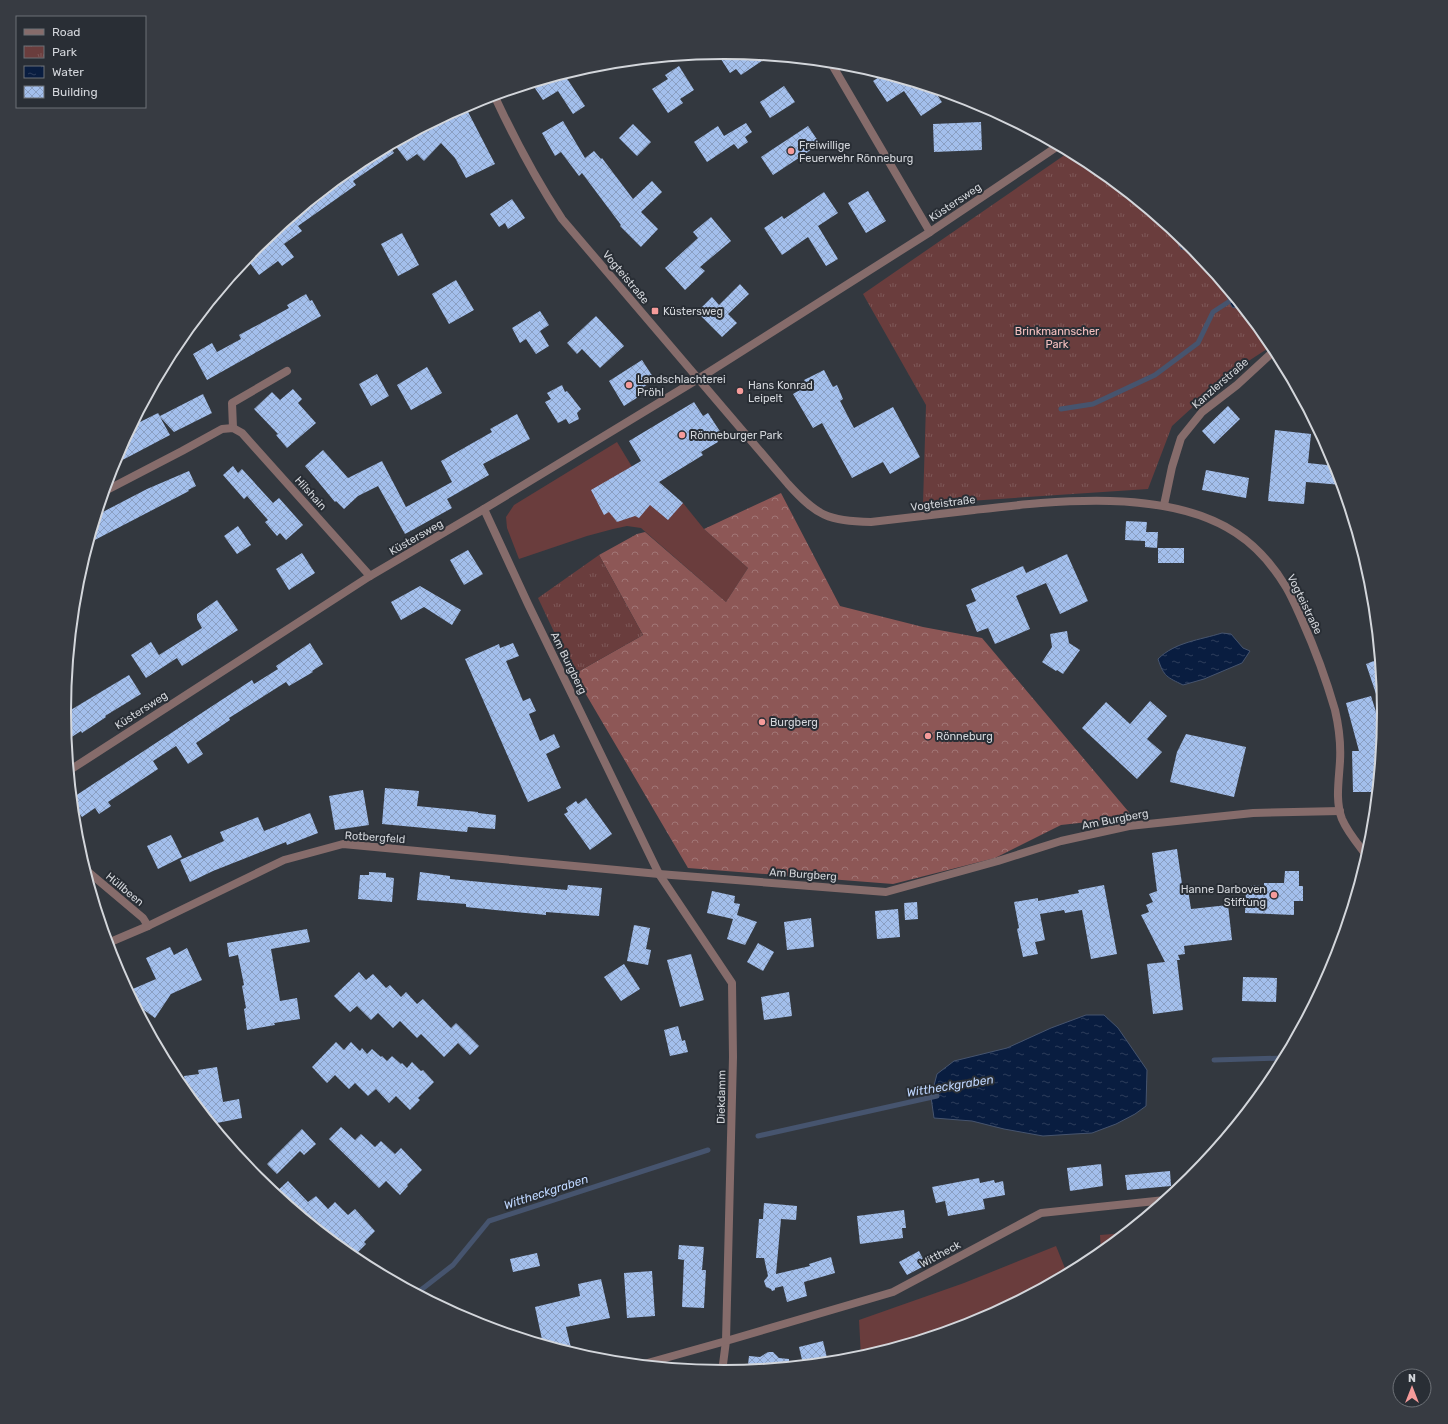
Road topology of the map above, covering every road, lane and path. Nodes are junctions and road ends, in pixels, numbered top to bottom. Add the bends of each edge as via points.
1 (835, 69) edge
2 (497, 101) edge
3 (1054, 149) edge
4 (930, 232) junction
5 (1270, 354) edge
6 (287, 371) dead end
7 (698, 379) junction
8 (233, 428) junction
9 (111, 488) edge
10 (1164, 505) junction
11 (484, 509) junction
12 (370, 576) junction
13 (74, 768) edge
14 (1340, 811) junction
15 (1362, 849) edge
16 (659, 874) junction
17 (92, 875) edge
18 (148, 926) junction
19 (113, 941) edge
20 (1157, 1201) edge
21 (726, 1341) junction
22 (655, 1361) edge
23 (723, 1365) edge

1 - 4 street
2 - 7 street, Vogteistraße via 511,132 562,219
3 - 4 street, Küstersweg
4 - 7 street, Küstersweg
5 - 10 street, Kanzlerstraße via 1202,412 1181,438
6 - 8 street via 232,404
7 - 10 street, Vogteistraße via 803,500 814,510 837,519 872,522 1077,501
7 - 11 street, Küstersweg
8 - 9 street via 222,429
8 - 12 street, Hilshain via 242,433
10 - 14 street, Vogteistraße via 1210,519 1238,534 1263,556 1286,587 1309,637 1335,711 1340,744
11 - 12 street, Küstersweg
11 - 16 street, Am Burgberg
12 - 13 street, Küstersweg
14 - 15 street, Vogteistraße via 1347,829
14 - 16 street, Am Burgberg via 1254,813 1128,826 1061,841 886,892
16 - 18 street, Rotbergfeld via 343,844 284,860
16 - 21 street, Diekdamm via 732,983 733,1057
17 - 18 street, Hüllbeen via 143,918
18 - 19 street, Rotbergfeld
20 - 21 street, Wittheck via 1041,1213 893,1292
21 - 22 street, Wittheck
21 - 23 street, Diekdamm

